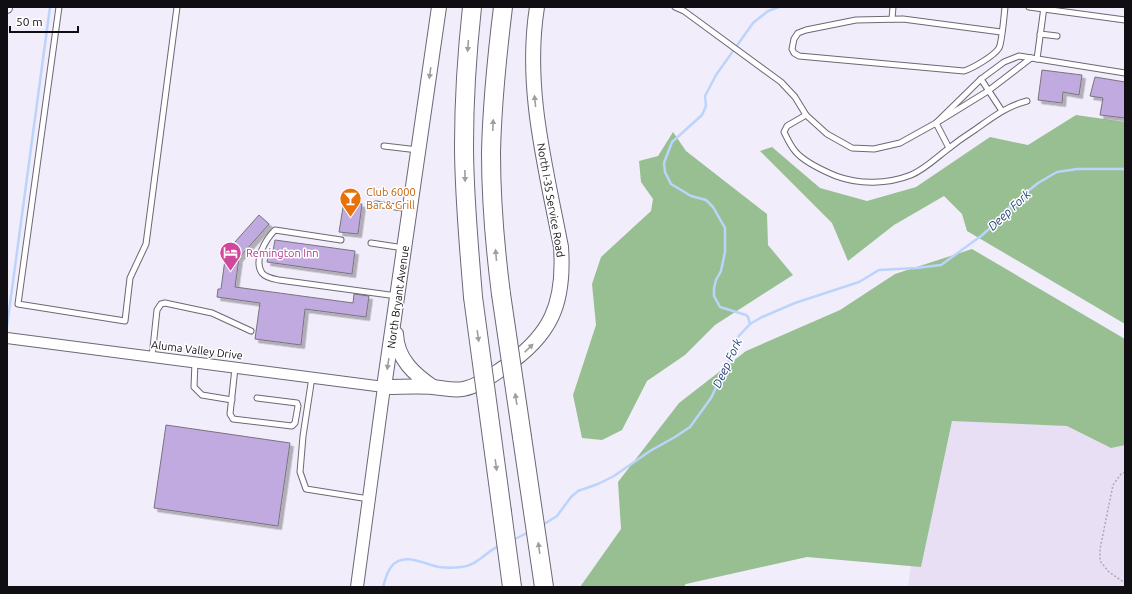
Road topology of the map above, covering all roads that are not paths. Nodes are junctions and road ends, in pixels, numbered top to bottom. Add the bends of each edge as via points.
1 (59, 7) edge
2 (177, 7) edge
3 (439, 7) edge
4 (472, 7) edge
5 (503, 7) edge
6 (537, 7) edge
7 (676, 7) edge
8 (893, 7) edge
9 (1006, 7) edge
10 (1029, 7) edge
11 (1044, 8) edge
12 (892, 19) junction
13 (1125, 20) edge
14 (1001, 32) junction
15 (1040, 34) junction
16 (1057, 36) dead end
17 (1034, 58) junction
18 (1125, 72) edge
19 (981, 79) junction
20 (988, 91) junction
21 (1027, 101) dead end
22 (1002, 111) junction
23 (806, 115) junction
24 (936, 123) junction
25 (384, 146) dead end
26 (949, 148) junction
27 (419, 150) junction
28 (376, 204) dead end
29 (410, 209) junction
30 (341, 240) dead end
31 (371, 243) dead end
32 (405, 248) junction
33 (398, 296) junction
34 (396, 313) junction
35 (251, 331) dead end
36 (7, 338) edge
37 (152, 357) junction
38 (195, 362) junction
39 (235, 368) junction
40 (312, 378) junction
41 (384, 387) junction
42 (433, 387) junction
43 (257, 398) dead end
44 (232, 400) junction
45 (370, 499) junction
46 (502, 512) junction
47 (357, 587) edge
48 (505, 587) edge
49 (512, 587) edge
50 (544, 587) edge

1 - 2 lane via 18,304 125,322 130,278 146,244
3 -> 27 main road, North Bryant Avenue
4 -> 46 highway, bridge via 465,92 466,198 473,297
50 -> 5 highway, bridge via 500,294 494,228 491,153 496,62
42 -> 6 main road, North I-35 Service Road via 452,390 476,385 520,357 544,331 558,301 562,268 561,247 536,118 533,84 532,50
7 - 23 lane via 781,82 795,97
8 - 12 lane
9 - 14 lane
10 - 11 lane
11 - 13 lane
11 - 15 lane
12 - 14 lane
12 - 14 lane via 856,20 806,30 798,33 792,49 799,56 964,71 994,54 999,48
15 - 16 lane
15 - 17 lane
17 - 18 lane
17 - 19 lane via 1019,56 1004,62
17 - 20 lane
19 - 20 lane
19 - 24 lane
20 - 22 lane
20 - 24 lane
21 - 22 lane via 1014,104
22 - 26 lane
23 - 24 lane via 827,134 852,148 874,149 900,143
23 - 26 lane via 787,126 784,132 795,152 815,166 844,179 876,182 900,178 920,170
24 - 26 lane
25 - 27 lane
27 - 29 main road, North Bryant Avenue
28 - 29 lane
29 - 32 main road, North Bryant Avenue
30 - 33 lane via 275,230 261,253 259,264 262,273 279,280
31 - 32 lane
32 - 33 main road, North Bryant Avenue
33 - 34 main road, North Bryant Avenue
34 -> 41 main road, North Bryant Avenue
34 - 42 main road via 396,339 401,355 412,371
35 - 37 lane via 212,313 161,304 157,310
36 - 37 street, Aluma Valley Drive
37 - 38 street, Aluma Valley Drive
38 - 39 street, Aluma Valley Drive
38 - 44 lane via 194,387 202,395
39 - 40 street, Aluma Valley Drive
39 - 44 lane
40 - 41 street, Aluma Valley Drive
40 - 45 lane via 300,472 306,489
41 - 42 main road, North I-35 Service Road
41 - 45 street, North Bryant Avenue
43 - 44 lane via 297,402 295,423 292,426 233,419 230,414
45 - 47 street, North Bryant Avenue
46 - 48 highway
46 - 49 highway

